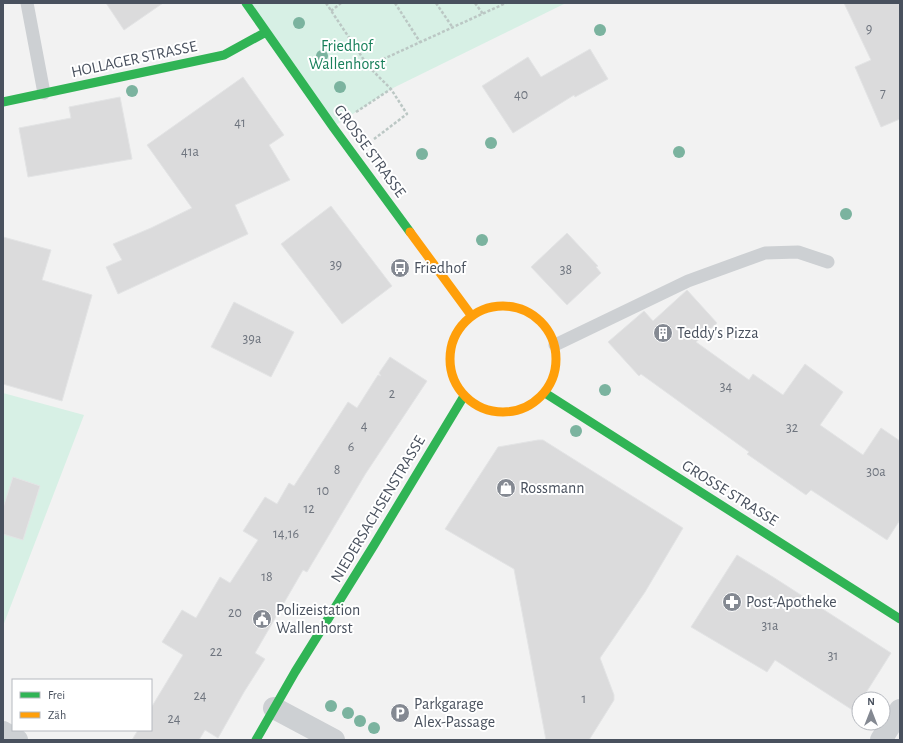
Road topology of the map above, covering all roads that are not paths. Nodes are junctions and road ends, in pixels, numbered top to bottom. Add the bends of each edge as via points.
1 (27, 3) edge
2 (246, 3) edge
3 (266, 32) junction
4 (44, 93) junction
5 (3, 102) edge
6 (828, 262) dead end
7 (472, 316) junction
8 (555, 345) junction
9 (545, 393) junction
10 (464, 396) junction
11 (900, 619) edge
12 (274, 708) junction
13 (900, 710) edge
14 (3, 732) edge
15 (17, 740) edge
16 (256, 740) edge
17 (334, 740) edge
18 (881, 740) edge

1 - 4 lane
2 - 3 street, GROSSE STRASSE
3 - 4 street, HOLLAGER STRASSE via 224,55
3 - 7 street, GROSSE STRASSE
4 - 5 street, HOLLAGER STRASSE
6 - 8 lane via 798,252 765,253 688,281
7 - 8 street via 487,308 504,305 521,308 536,316 548,329
7 - 10 street via 459,328 451,345 449,363 454,381
8 - 9 street via 557,362 554,378
9 - 10 street via 531,406 514,412 496,413 478,407
9 - 11 street, GROSSE STRASSE
10 - 12 street, NIEDERSACHSENSTRASSE
12 - 16 street, NIEDERSACHSENSTRASSE
12 - 17 street
13 - 18 street
14 - 15 street

